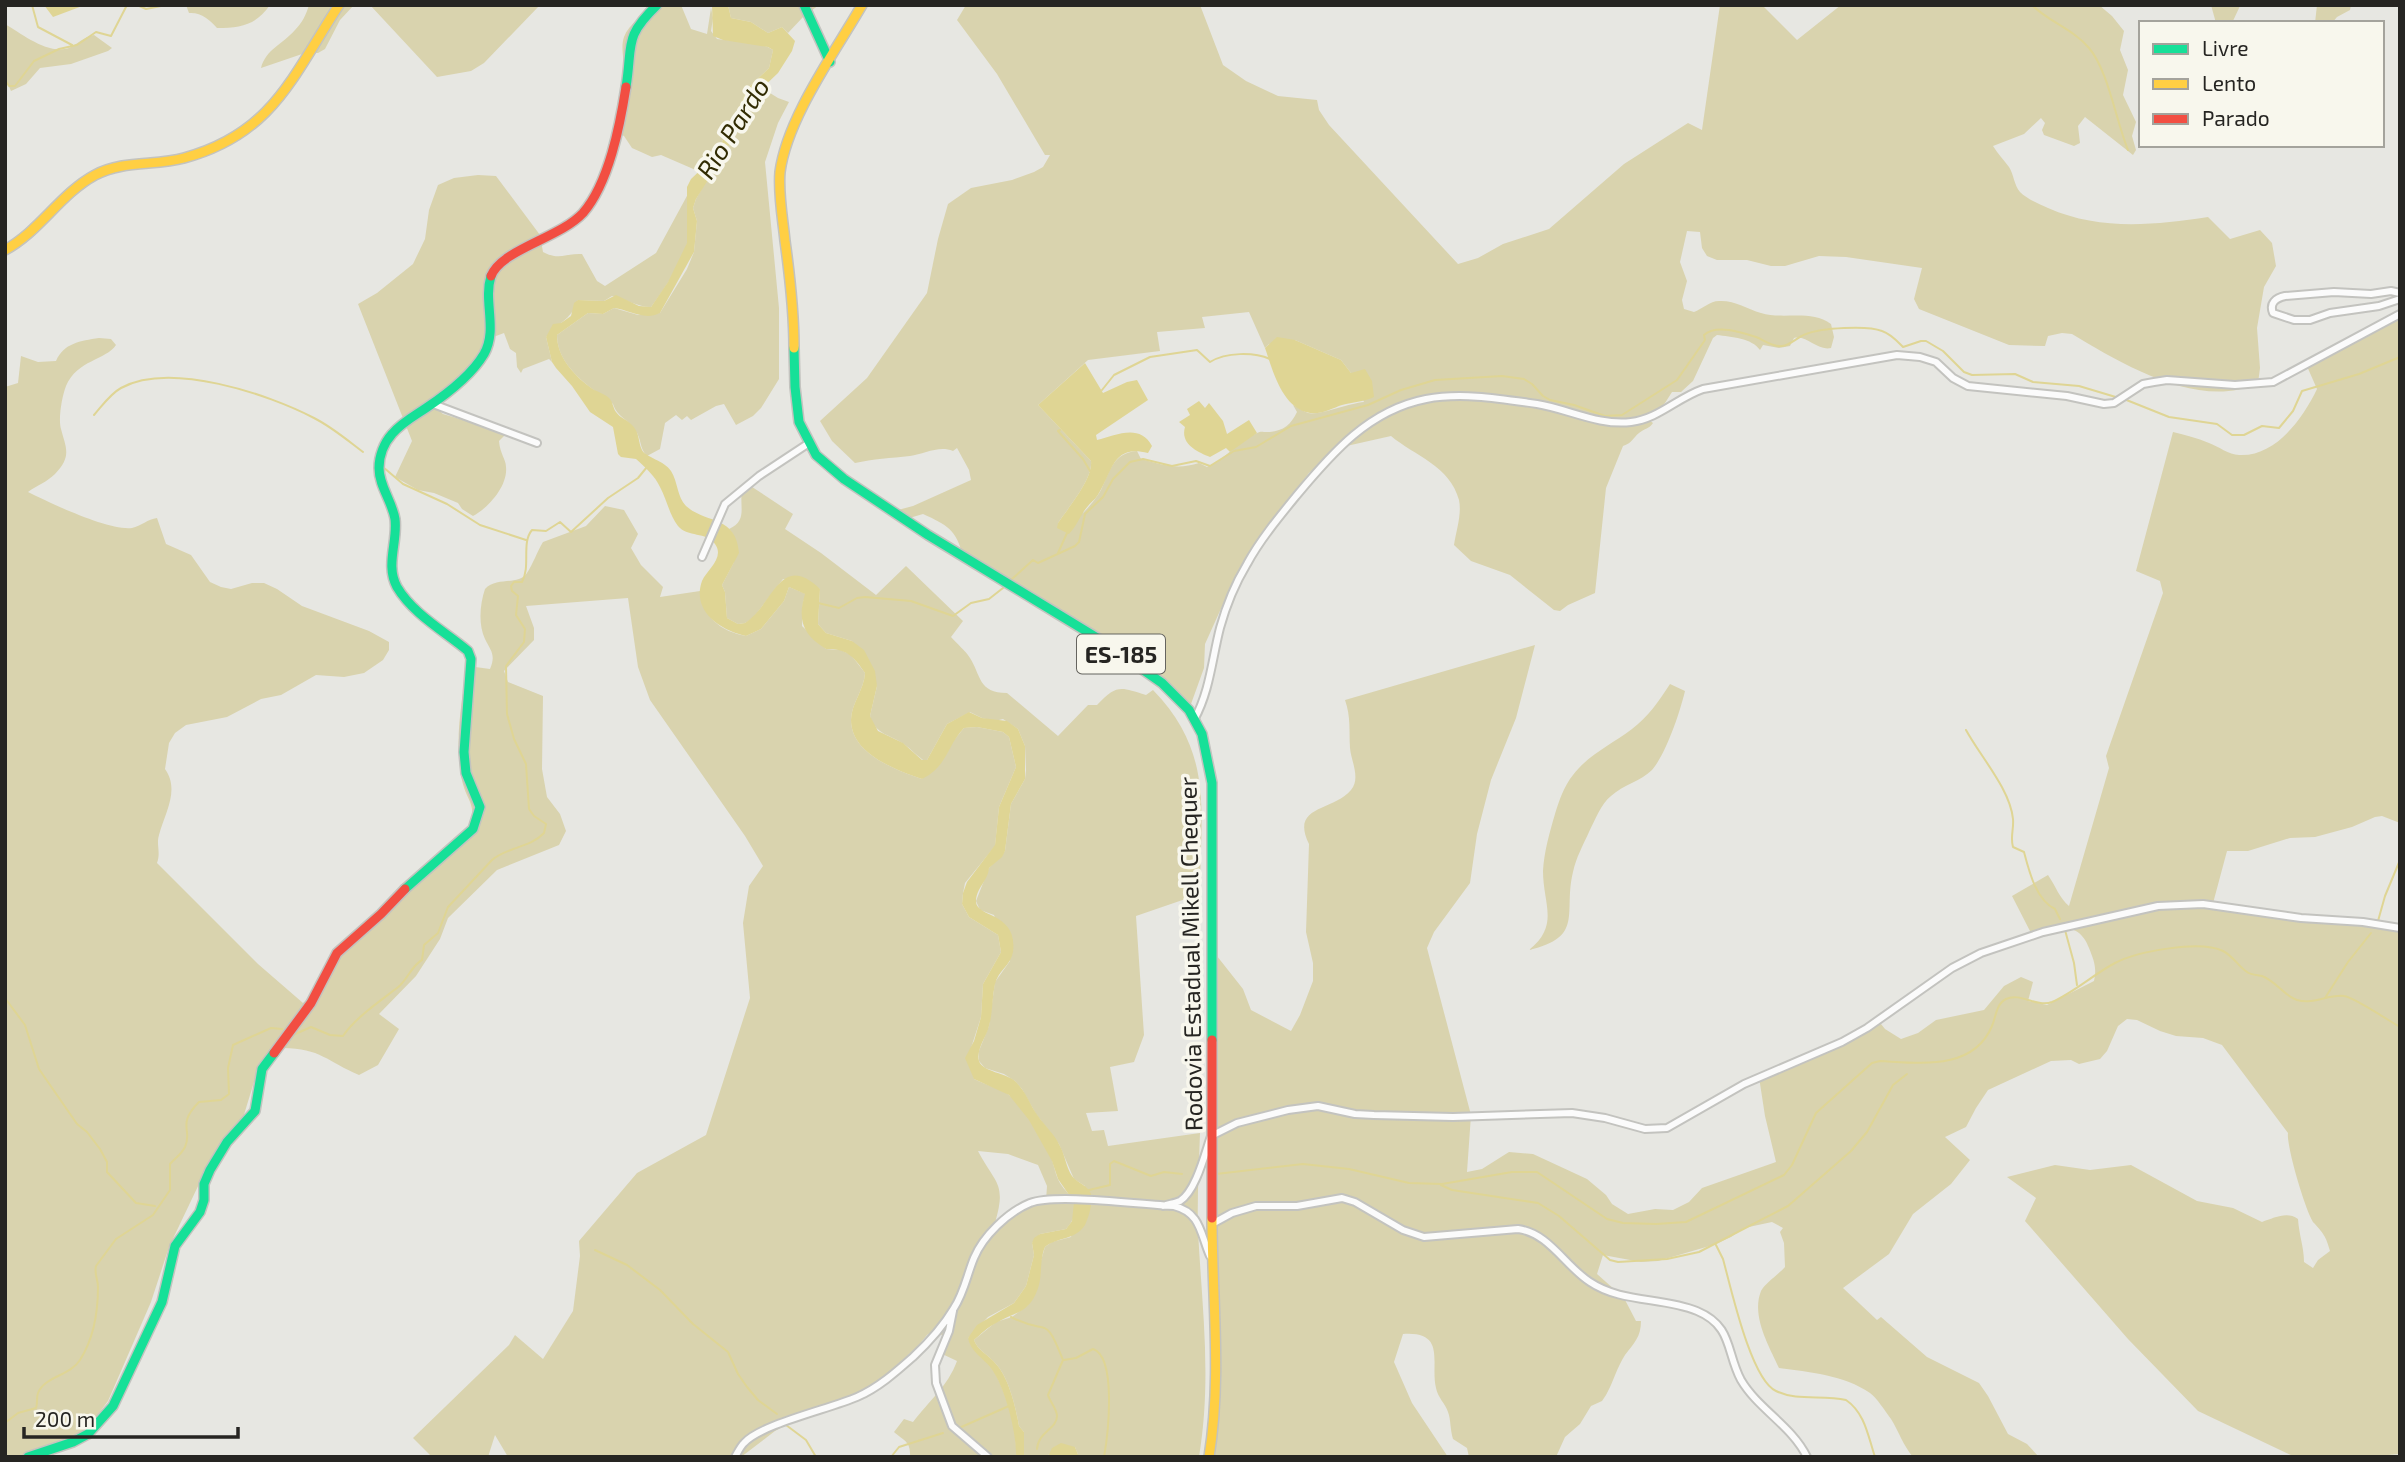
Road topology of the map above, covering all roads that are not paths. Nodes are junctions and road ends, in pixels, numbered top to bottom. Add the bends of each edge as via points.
1 (339, 5) edge
2 (657, 5) edge
3 (804, 5) edge
4 (862, 5) edge
5 (830, 62) junction
6 (5, 250) edge
7 (2400, 293) edge
8 (2400, 299) edge
9 (2400, 314) edge
10 (433, 404) junction
11 (537, 443) dead end
12 (809, 443) junction
13 (702, 557) dead end
14 (1194, 720) junction
15 (2400, 928) edge
16 (1211, 1136) junction
17 (1163, 1206) junction
18 (1212, 1224) junction
19 (1212, 1262) junction
20 (954, 1309) junction
21 (28, 1457) edge
22 (735, 1457) edge
23 (988, 1457) edge
24 (1209, 1457) edge
25 (1807, 1457) edge

1 - 6 street via 272,109 247,132 192,155 121,166 93,176 28,237
2 - 10 street via 631,37 617,138 588,207 564,227 501,261 493,271 488,283 491,340 477,363
3 - 5 street
4 - 5 street, Rodovia Estadual Mikell Chequer / ES-185
5 - 12 street, Rodovia Estadual Mikell Chequer / ES-185 via 799,115 780,174 794,312 795,387 799,422
7 - 8 street via 2285,296 2273,303 2272,310 2276,315 2303,320
9 - 14 street via 2273,382 2235,385 2167,380 2143,384 2105,404 1968,386 1936,362 1897,355 1703,389 1636,422 1593,419 1540,404 1473,397 1413,402 1388,411 1343,442 1247,562 1220,626 1205,699
10 - 11 street
10 - 21 street via 389,438 382,450 380,478 395,522 391,567 396,585 471,659 464,752 466,774 480,807 477,822 337,953 311,1003 262,1069 255,1111 210,1170 200,1213 175,1246 162,1302 113,1406 88,1434
12 - 13 street via 730,499
12 - 14 street, Rodovia Estadual Mikell Chequer / ES-185 via 844,479 1162,683
14 - 16 street, Rodovia Estadual Mikell Chequer / ES-185 via 1202,734 1212,783
15 - 16 street via 2203,904 2158,906 2043,932 1952,968 1867,1028 1744,1084 1668,1128 1645,1129 1572,1113 1374,1115 1318,1106 1237,1123
16 - 17 street via 1185,1196
16 - 18 street, Rodovia Estadual Mikell Chequer / ES-185
17 - 19 street via 1190,1212
17 - 20 street via 1054,1199 1018,1209 975,1255
18 - 19 street, Rodovia Estadual Mikell Chequer / ES-185
18 - 25 street via 1256,1206 1297,1206 1342,1198 1424,1237 1518,1229 1534,1232 1596,1286 1689,1308 1714,1320 1727,1337 1741,1379
19 - 24 street, Rodovia Estadual Mikell Chequer / ES-185 via 1218,1366
20 - 22 street via 916,1354 874,1388 763,1430 744,1443
20 - 23 street via 936,1365 936,1383 952,1426

